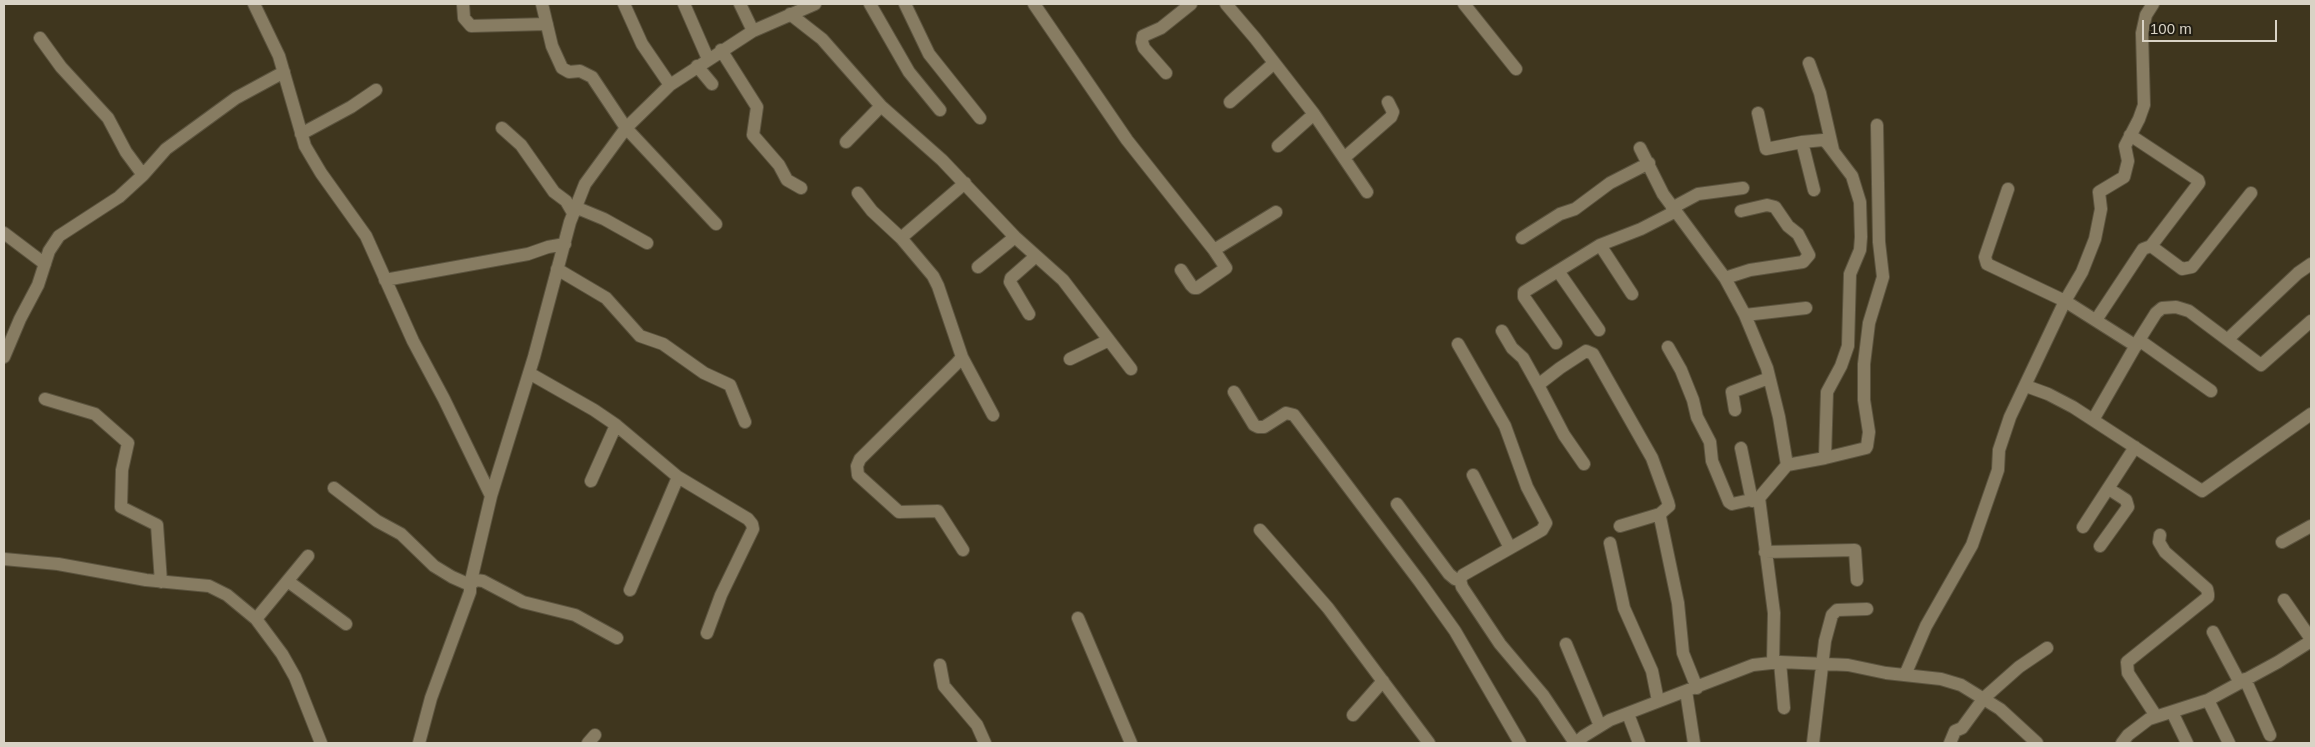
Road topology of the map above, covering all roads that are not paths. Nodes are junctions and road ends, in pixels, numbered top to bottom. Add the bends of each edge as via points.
1 (254, 4) edge
2 (463, 4) edge
3 (542, 4) edge
4 (624, 4) edge
5 (684, 4) edge
6 (740, 4) edge
7 (815, 4) edge
8 (870, 4) edge
9 (905, 4) edge
10 (1034, 4) edge
11 (1191, 4) edge
12 (1226, 4) edge
13 (1464, 4) edge
14 (2153, 4) edge
15 (790, 14) junction
16 (547, 24) junction
17 (753, 31) junction
18 (40, 38) dead end
19 (721, 50) junction
20 (702, 62) junction
21 (1809, 63) dead end
22 (1273, 64) junction
23 (1516, 69) dead end
24 (284, 72) junction
25 (1166, 73) dead end
26 (712, 84) dead end
27 (670, 85) junction
28 (376, 90) dead end
29 (1230, 102) dead end
30 (1388, 102) dead end
31 (881, 106) junction
32 (940, 110) dead end
33 (1758, 113) dead end
34 (1314, 114) junction
35 (980, 118) dead end
36 (1877, 124) dead end
37 (502, 128) dead end
38 (626, 128) junction
39 (301, 134) junction
40 (2130, 135) junction
41 (846, 142) dead end
42 (1802, 142) junction
43 (1278, 146) dead end
44 (1640, 148) dead end
45 (1834, 150) junction
46 (1344, 158) junction
47 (1649, 163) junction
48 (143, 175) junction
49 (965, 183) junction
50 (801, 188) dead end
51 (1743, 188) dead end
52 (2008, 189) dead end
53 (1814, 190) dead end
54 (1367, 192) dead end
55 (858, 193) dead end
56 (2251, 194) dead end
57 (1674, 209) junction
58 (574, 210) junction
59 (1741, 211) dead end
60 (1276, 212) dead end
61 (716, 224) dead end
62 (4, 233) edge
63 (1015, 237) junction
64 (901, 238) junction
65 (1522, 238) dead end
66 (647, 242) dead end
67 (565, 244) junction
68 (1600, 245) junction
69 (2151, 246) junction
70 (1214, 250) junction
71 (1036, 256) junction
72 (45, 264) junction
73 (2311, 264) edge
74 (978, 266) dead end
75 (557, 269) junction
76 (1181, 270) dead end
77 (1558, 271) junction
78 (1726, 278) junction
79 (385, 280) junction
80 (1632, 294) dead end
81 (2065, 301) junction
82 (1806, 308) dead end
83 (1029, 314) dead end
84 (1745, 315) junction
85 (2096, 320) junction
86 (2311, 321) edge
87 (10, 324) edge
88 (1599, 330) dead end
89 (1502, 331) dead end
90 (1109, 340) junction
91 (2228, 340) junction
92 (1556, 343) dead end
93 (2138, 343) junction
94 (1458, 344) dead end
95 (1668, 347) dead end
96 (4, 357) edge
97 (962, 357) junction
98 (1070, 359) dead end
99 (1131, 369) dead end
100 (529, 373) junction
101 (1769, 378) junction
102 (1538, 385) junction
103 (2026, 386) junction
104 (2211, 391) dead end
105 (1234, 392) dead end
106 (45, 398) dead end
107 (1735, 410) dead end
108 (2311, 414) edge
109 (993, 415) dead end
110 (2093, 420) junction
111 (745, 422) dead end
112 (616, 425) junction
113 (1740, 448) dead end
114 (2135, 448) junction
115 (1825, 458) junction
116 (1584, 464) dead end
117 (1787, 465) junction
118 (1473, 475) dead end
119 (678, 477) junction
120 (591, 480) dead end
121 (334, 488) dead end
122 (2109, 489) junction
123 (491, 496) junction
124 (1755, 500) junction
125 (1397, 504) dead end
126 (1660, 514) junction
127 (1620, 526) dead end
128 (2311, 526) edge
129 (2083, 527) dead end
130 (1260, 530) dead end
131 (2160, 535) dead end
132 (2282, 542) dead end
133 (1610, 543) dead end
134 (2100, 546) dead end
135 (1510, 548) junction
136 (963, 550) dead end
137 (1765, 552) junction
138 (308, 556) dead end
139 (4, 559) edge
140 (1460, 580) junction
141 (1857, 580) dead end
142 (161, 582) junction
143 (289, 582) junction
144 (470, 584) junction
145 (630, 590) dead end
146 (2284, 600) dead end
147 (1867, 609) dead end
148 (256, 618) junction
149 (1078, 618) dead end
150 (346, 624) dead end
151 (2213, 632) dead end
152 (708, 633) dead end
153 (617, 638) dead end
154 (2311, 640) edge
155 (1566, 644) dead end
156 (2047, 648) dead end
157 (1776, 663) junction
158 (1823, 664) junction
159 (940, 665) dead end
160 (1905, 675) junction
161 (1384, 681) junction
162 (2242, 681) junction
163 (1691, 689) junction
164 (1984, 698) junction
165 (2208, 700) junction
166 (1658, 701) junction
167 (1784, 708) dead end
168 (2172, 712) junction
169 (1628, 714) junction
170 (1353, 716) dead end
171 (2156, 716) junction
172 (1600, 726) junction
173 (2270, 735) dead end
174 (321, 743) edge
175 (419, 743) edge
176 (985, 743) edge
177 (1131, 743) edge
178 (1429, 743) edge
179 (1520, 743) edge
180 (1576, 743) edge
181 (1639, 743) edge
182 (1694, 743) edge
183 (1813, 743) edge
184 (1950, 743) edge
185 (2037, 743) edge
186 (2122, 743) edge
187 (2187, 743) edge
188 (2229, 743) edge

1 - 24 street
2 - 16 street via 464,18 471,26
3 - 16 street
4 - 27 street via 642,44
5 - 20 street
6 - 17 street
7 - 15 street
8 - 32 street via 909,72
9 - 35 street via 929,54
10 - 70 street via 1127,140
11 - 25 street via 1161,28 1142,36 1144,48
12 - 22 street
13 - 23 street
14 - 40 street via 2142,33 2144,105
15 - 17 street
15 - 31 street via 827,44
16 - 38 street via 562,68 592,77
17 - 19 street
18 - 48 street via 60,67 108,118
19 - 20 street
19 - 50 street via 757,107 752,132 756,140 788,180
20 - 26 street
20 - 27 street
21 - 45 street
22 - 29 street
22 - 34 street
24 - 39 street
24 - 48 street via 243,94 166,149
27 - 38 street
28 - 39 street via 351,108
30 - 46 street via 1391,117
31 - 41 street
31 - 49 street
33 - 42 street via 1766,149
34 - 43 street
34 - 46 street
36 - 115 street via 1879,242 1883,277 1869,322 1864,364 1869,440 1866,448
37 - 58 street via 521,145 554,192
38 - 58 street via 591,174
38 - 61 street
39 - 79 street via 313,161 366,236
40 - 69 street via 2199,183
40 - 81 street via 2125,146 2128,161 2124,178 2099,192 2101,209 2095,240
42 - 45 street via 1823,140
42 - 53 street
44 - 47 street
45 - 115 street via 1833,154 1854,181 1860,202 1861,237 1860,250 1850,274 1848,346 1827,392
46 - 54 street
47 - 57 street via 1663,194
47 - 65 street via 1610,183 1575,210 1560,214
48 - 72 street via 119,197 59,236
49 - 63 street
49 - 64 street
51 - 57 street via 1698,194
52 - 81 street via 1985,262
55 - 64 street
56 - 69 street via 2192,267 2182,269
57 - 68 street via 1641,229
57 - 78 street
58 - 66 street via 604,219
58 - 67 street
59 - 78 street via 1767,205 1775,207 1798,234 1809,255 1803,262 1750,270
60 - 70 street
62 - 72 street
63 - 71 street
63 - 74 street
64 - 97 street via 933,276
67 - 75 street
67 - 79 street via 548,246 528,254
68 - 77 street
68 - 80 street
69 - 85 street via 2143,249
70 - 76 street via 1226,268 1198,288 1191,285
71 - 83 street via 1010,282
71 - 90 street via 1063,280
72 - 87 street via 38,285
73 - 91 street
75 - 100 street
75 - 111 street via 606,298 640,336 663,344 704,373 730,384
77 - 88 street
77 - 92 street via 1524,292 1524,297
78 - 84 street
79 - 123 street via 412,341
81 - 85 street
81 - 103 street
82 - 84 street
84 - 101 street
85 - 93 street
86 - 91 street via 2261,365
87 - 96 street
89 - 102 street
90 - 98 street
90 - 99 street
91 - 93 street via 2189,311 2169,306 2156,313
93 - 104 street
93 - 110 street
94 - 135 street via 1505,426 1527,487 1546,523 1545,528
95 - 124 street via 1681,370 1697,417 1710,442 1712,461 1727,499 1732,504
97 - 109 street
97 - 136 street via 860,459 857,466 858,475 899,512 938,511
100 - 112 street
100 - 123 street
101 - 107 street via 1732,392
101 - 117 street
102 - 116 street via 1564,435
102 - 126 street via 1586,351 1593,354 1652,458 1668,502
103 - 110 street via 2048,394
103 - 160 street via 2010,417 1999,450 1998,470 1972,544 1926,626
105 - 179 street via 1258,427 1264,428 1286,413 1294,415 1455,630
106 - 142 street via 95,414 128,443 122,470 121,507 157,525
108 - 114 street via 2204,491
110 - 114 street
112 - 119 street
112 - 120 street
113 - 124 street
114 - 122 street
115 - 117 street
117 - 124 street
118 - 135 street
119 - 145 street
119 - 152 street via 748,519 753,530
121 - 144 street via 377,521 401,534 434,566
122 - 129 street
122 - 134 street via 2126,500 2128,507
123 - 144 street
124 - 137 street
125 - 140 street via 1450,574
126 - 127 street
126 - 163 street
128 - 132 street
130 - 161 street via 1328,608
131 - 171 street via 2165,552 2207,589 2208,597 2127,662 2128,673
133 - 166 street via 1624,608 1652,671
135 - 140 street via 1463,575
137 - 141 street via 1855,550
137 - 157 street via 1774,613
138 - 143 street
139 - 142 street via 58,564
140 - 180 street via 1500,644 1548,702
142 - 148 street via 209,586 227,595
143 - 148 street
143 - 150 street
144 - 153 street via 476,580 483,581 523,602 575,615
144 - 175 street
146 - 154 street
147 - 158 street via 1842,610 1832,615
148 - 174 street via 295,677
149 - 177 street
151 - 162 street
154 - 162 street
155 - 172 street
156 - 164 street via 2019,667
157 - 158 street
157 - 163 street via 1753,665
157 - 167 street
158 - 160 street
158 - 183 street
159 - 176 street via 944,686 976,725
160 - 164 street via 1941,679 1961,685
161 - 170 street
161 - 178 street
162 - 165 street
162 - 173 street
163 - 166 street
163 - 182 street
164 - 184 street via 1962,728 1955,731
164 - 185 street
165 - 168 street
165 - 188 street
166 - 169 street
168 - 171 street
168 - 187 street
169 - 172 street
169 - 181 street
171 - 186 street via 2128,735
172 - 180 street

